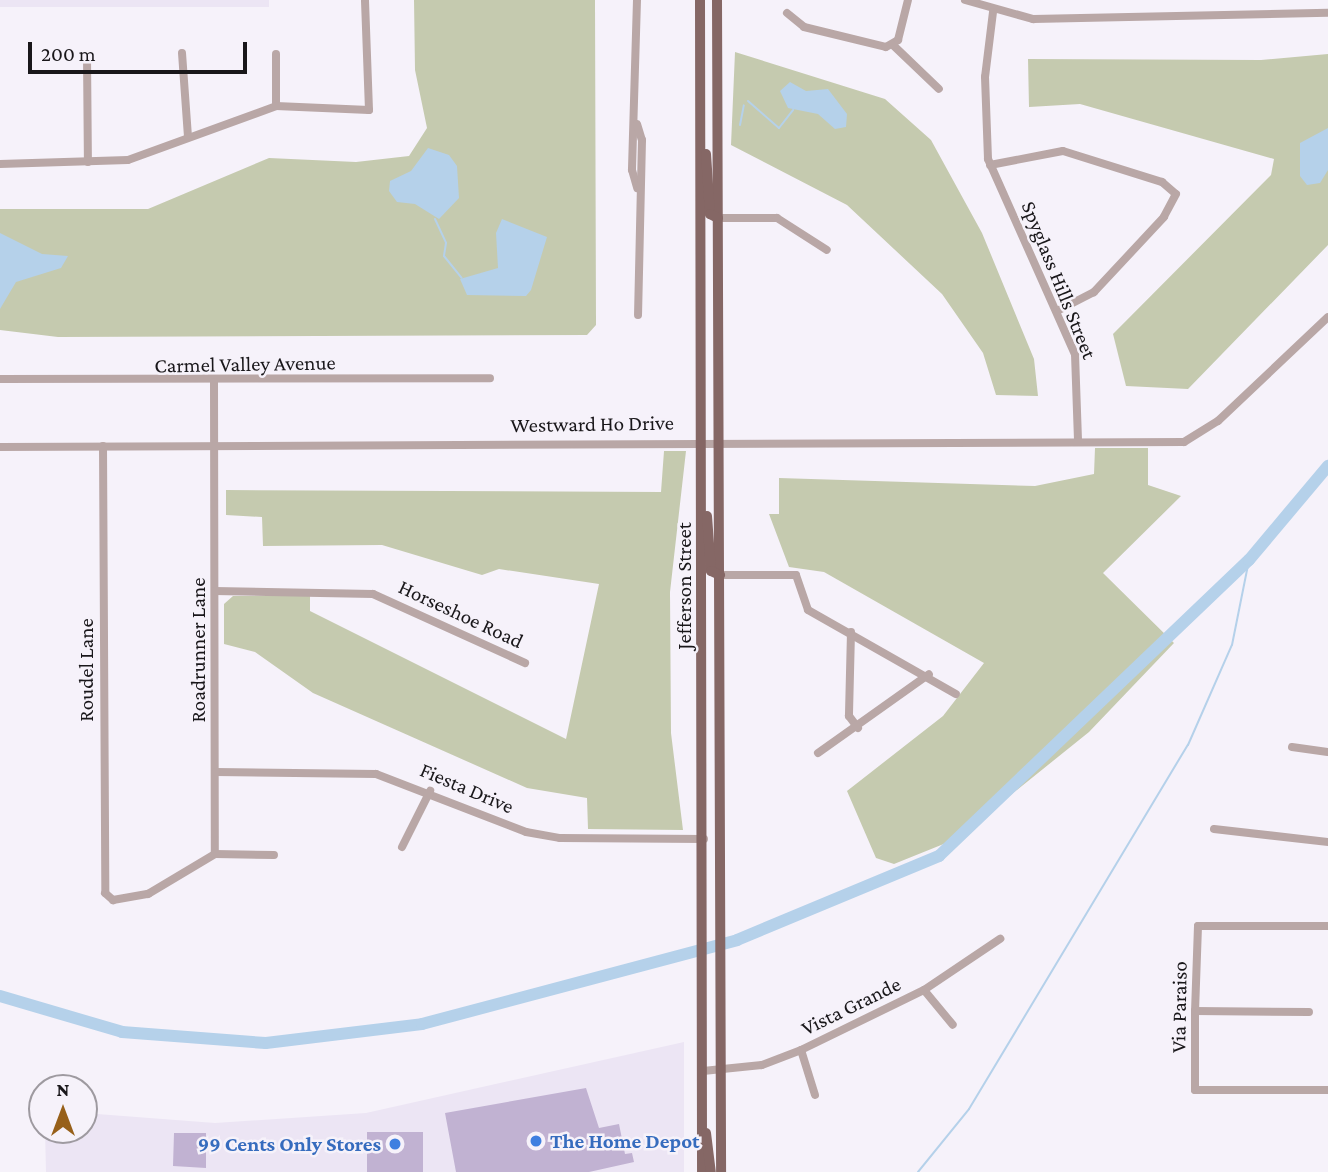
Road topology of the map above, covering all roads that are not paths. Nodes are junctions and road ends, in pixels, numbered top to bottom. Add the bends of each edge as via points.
1 (365, 0) edge
2 (637, 0) edge
3 (700, 0) edge
4 (718, 0) edge
5 (908, 0) edge
6 (965, 0) edge
7 (993, 12) junction
8 (788, 13) dead end
9 (1328, 13) edge
10 (894, 46) junction
11 (181, 53) dead end
12 (276, 54) dead end
13 (87, 56) dead end
14 (939, 89) dead end
15 (276, 106) junction
16 (701, 124) junction
17 (188, 136) junction
18 (88, 162) junction
19 (0, 164) edge
20 (990, 165) junction
21 (719, 218) junction
22 (827, 250) dead end
23 (1057, 311) junction
24 (638, 315) dead end
25 (1328, 317) edge
26 (490, 378) dead end
27 (0, 379) edge
28 (215, 382) junction
29 (702, 441) junction
30 (720, 442) junction
31 (1078, 442) junction
32 (215, 445) junction
33 (103, 446) junction
34 (0, 447) edge
35 (702, 499) junction
36 (720, 575) junction
37 (215, 591) junction
38 (851, 632) junction
39 (525, 663) dead end
40 (929, 674) junction
41 (956, 694) dead end
42 (858, 728) junction
43 (1292, 747) dead end
44 (1328, 752) edge
45 (818, 754) dead end
46 (216, 772) junction
47 (430, 791) junction
48 (1214, 829) dead end
49 (704, 839) junction
50 (1328, 842) edge
51 (402, 847) dead end
52 (215, 854) junction
53 (274, 855) dead end
54 (1328, 926) edge
55 (1000, 939) dead end
56 (924, 990) junction
57 (1195, 1011) junction
58 (1309, 1012) dead end
59 (953, 1025) dead end
60 (801, 1050) junction
61 (721, 1069) junction
62 (703, 1070) junction
63 (1328, 1090) edge
64 (815, 1095) dead end
65 (703, 1120) junction
66 (702, 1172) edge
67 (711, 1172) edge
68 (722, 1172) edge

1 - 15 street via 372,94 369,110
2 - 24 street via 636,124 642,140 637,188
3 - 16 main road, Jefferson Street
4 - 21 main road, Jefferson Street
5 - 10 street
6 - 7 street
7 - 9 street via 1105,20
7 - 20 street, Spyglass Hills Street via 985,77
8 - 10 street via 804,27
10 - 14 street
11 - 17 street
12 - 15 street
13 - 18 street
15 - 17 street
16 - 21 main road via 710,214
16 - 29 main road, Jefferson Street
17 - 18 street via 128,160
18 - 19 street
20 - 23 street, Spyglass Hills Street
20 - 23 street via 1063,150 1171,187 1176,194 1170,208 1094,292
21 - 22 street via 777,218
21 - 30 main road, Jefferson Street
23 - 31 street, Spyglass Hills Street via 1078,371
25 - 31 street, Westward Ho Drive via 1246,397 1184,442
26 - 28 street, Carmel Valley Avenue
27 - 28 street, Carmel Valley Avenue
28 - 32 street, Roadrunner Lane
29 - 30 street, Westward Ho Drive
29 - 32 street, Westward Ho Drive
29 - 35 main road, Jefferson Street
30 - 31 street, Westward Ho Drive
30 - 36 main road, Jefferson Street
32 - 33 street, Westward Ho Drive
32 - 37 street, Roadrunner Lane
33 - 34 street, Westward Ho Drive
33 - 52 street, Roudel Lane via 105,893 113,900 148,894
35 - 36 main road via 711,571
35 - 49 main road, Jefferson Street
36 - 38 street via 796,575 808,610
36 - 61 main road, Jefferson Street
37 - 39 street, Horseshoe Road via 373,594
37 - 46 street, Roadrunner Lane
38 - 40 street
38 - 42 street via 849,716
40 - 41 street
40 - 42 street
42 - 45 street
43 - 44 street
46 - 47 street, Fiesta Drive via 366,773
46 - 52 street, Roadrunner Lane
47 - 49 street, Fiesta Drive via 526,832 560,838
47 - 51 street
48 - 50 street
49 - 62 main road, Jefferson Street
52 - 53 street
54 - 57 street, Via Paraiso via 1198,926
55 - 56 street, Vista Grande
56 - 59 street
56 - 60 street, Vista Grande
57 - 58 street
57 - 63 street, Via Paraiso via 1195,1090
60 - 61 street, Vista Grande via 762,1065
60 - 64 street
61 - 62 street, Vista Grande
61 - 68 main road, Jefferson Street
62 - 65 main road, Jefferson Street
65 - 66 main road, Jefferson Street
65 - 67 main road

